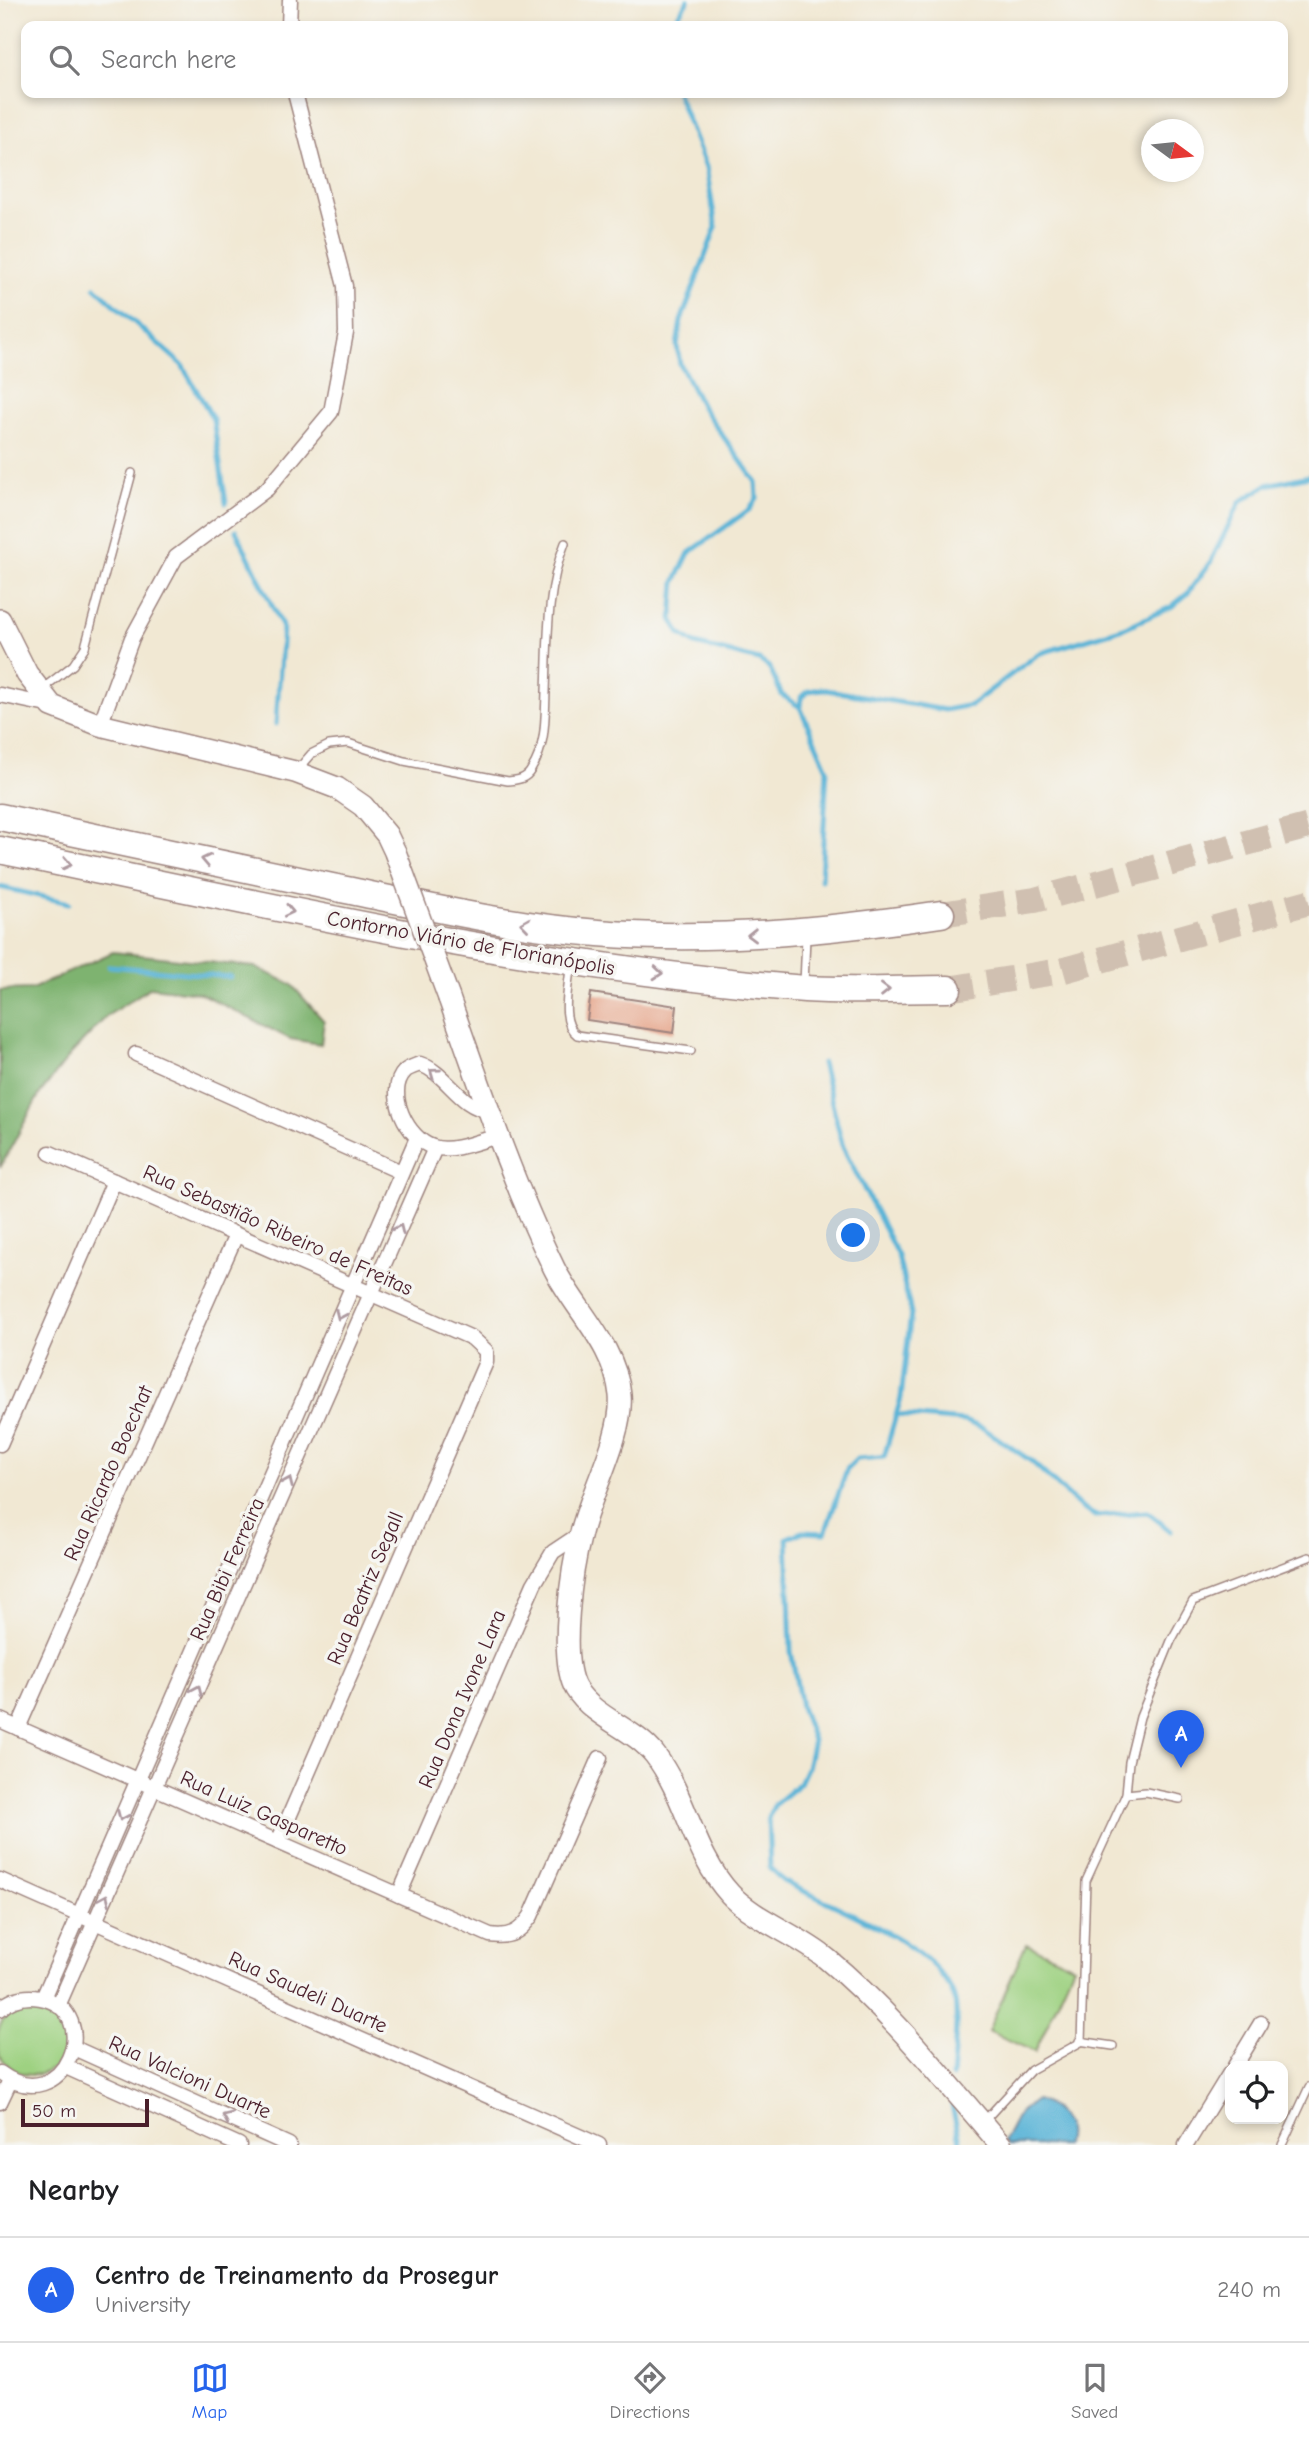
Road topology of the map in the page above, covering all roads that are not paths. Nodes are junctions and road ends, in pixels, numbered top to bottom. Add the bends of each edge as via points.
1 (290, 0) edge
2 (289, 21) edge
3 (296, 98) edge
4 (132, 473) dead end
5 (565, 542) dead end
6 (0, 620) edge
7 (0, 695) edge
8 (46, 698) junction
9 (100, 725) junction
10 (295, 772) junction
11 (0, 817) edge
12 (0, 850) edge
13 (941, 914) tunnel mouth
14 (806, 931) junction
15 (570, 963) junction
16 (804, 989) junction
17 (948, 989) tunnel mouth
18 (691, 1051) dead end
19 (136, 1054) dead end
20 (488, 1110) junction
21 (498, 1136) junction
22 (416, 1140) junction
23 (435, 1148) junction
24 (50, 1153) dead end
25 (401, 1172) junction
26 (114, 1181) junction
27 (236, 1235) junction
28 (352, 1286) junction
29 (371, 1294) junction
30 (486, 1351) joint
31 (0, 1444) edge
32 (580, 1534) junction
33 (1309, 1557) edge
34 (205, 1626) junction
35 (222, 1633) junction
36 (0, 1720) edge
37 (18, 1728) junction
38 (600, 1758) dead end
39 (137, 1780) junction
40 (154, 1787) junction
41 (1126, 1794) junction
42 (1180, 1798) dead end
43 (278, 1842) junction
44 (0, 1880) edge
45 (400, 1895) junction
46 (79, 1915) junction
47 (95, 1922) junction
48 (43, 1998) junction
49 (58, 2006) junction
50 (0, 2009) edge
51 (1261, 2023) dead end
52 (1079, 2041) junction
53 (1113, 2046) dead end
54 (74, 2048) junction
55 (1238, 2061) edge
56 (66, 2067) junction
57 (5, 2077) edge
58 (1225, 2081) edge
59 (1309, 2087) edge
60 (0, 2102) edge
61 (982, 2124) junction
62 (591, 2143) edge
63 (239, 2145) edge
64 (289, 2145) edge
65 (1001, 2145) edge
66 (1186, 2145) edge
67 (1282, 2145) edge

1 - 2 street
3 - 9 street via 345,286 346,333 331,412 267,489 176,557 132,638
4 - 8 lane via 85,648
5 - 10 lane via 551,600 544,736 530,773 521,780 508,781 404,761 348,743 311,754
6 - 8 street via 27,674
7 - 8 street
8 - 9 street
9 - 10 street
10 - 20 street, bridge via 337,788 363,806 387,835
14 -> 11 highway, Contorno Viário de Florianópolis via 672,936 523,924
12 -> 15 highway, Contorno Viário de Florianópolis via 422,939
13 - 14 highway, Contorno Viário de Florianópolis
14 - 16 lane
15 -> 16 highway, Contorno Viário de Florianópolis
15 - 18 lane via 570,1030 577,1035
16 -> 17 highway, Contorno Viário de Florianópolis
19 - 25 street
20 - 21 street
20 -> 22 street via 475,1109 431,1068 420,1064 405,1070 398,1083 403,1117
21 - 23 street
21 - 32 street via 555,1271 617,1373 621,1399 612,1440
22 - 23 street
22 - 25 street, Rua Bibi Ferreira
29 -> 23 street, Rua Bibi Ferreira
24 - 26 street, Rua Sebastião Ribeiro de Freitas
25 - 28 street, Rua Bibi Ferreira
26 - 27 street, Rua Sebastião Ribeiro de Freitas
26 - 31 street
27 - 28 street, Rua Sebastião Ribeiro de Freitas
27 - 37 street, Rua Ricardo Boechat
28 - 29 street, Rua Sebastião Ribeiro de Freitas
28 -> 34 street, Rua Bibi Ferreira
29 - 30 street, Rua Sebastião Ribeiro de Freitas via 472,1338
35 -> 29 street, Rua Bibi Ferreira
30 - 43 street, Rua Beatriz Segall via 486,1362
32 - 45 street, Rua Dona Ivone Lara via 553,1552 534,1584
32 - 61 street via 567,1625 567,1660 576,1689 643,1742 658,1760 701,1854 731,1896 826,1958 910,2040
33 - 41 lane via 1193,1601 1140,1717
34 - 35 street
34 - 39 street, Rua Bibi Ferreira
40 -> 35 street, Rua Bibi Ferreira
36 - 37 street, Rua Luiz Gasparetto
37 - 39 street, Rua Luiz Gasparetto
38 - 45 street, Rua Luiz Gasparetto via 523,1928 512,1935 490,1936
39 - 40 street, Rua Luiz Gasparetto
39 -> 46 street, Rua Bibi Ferreira
40 - 43 street, Rua Luiz Gasparetto
47 -> 40 street, Rua Bibi Ferreira
41 - 42 lane
41 - 52 lane via 1086,1881
43 - 45 street, Rua Luiz Gasparetto
44 - 46 street, Rua Saudeli Duarte
46 - 47 street, Rua Saudeli Duarte
46 - 48 street, Rua Bibi Ferreira
47 - 49 street, Rua Bibi Ferreira
47 - 62 street, Rua Saudeli Duarte
48 - 49 street
48 - 50 street via 15,1999
49 - 54 street via 72,2025
51 - 55 street
52 - 53 lane
52 - 61 lane via 1031,2070
54 - 56 street
64 -> 54 street, Rua Valcioni Duarte
56 - 57 street via 46,2082 22,2085
56 - 63 street, Rua Valcioni Duarte
57 - 60 street
58 - 66 street
59 - 67 lane
61 - 65 street

